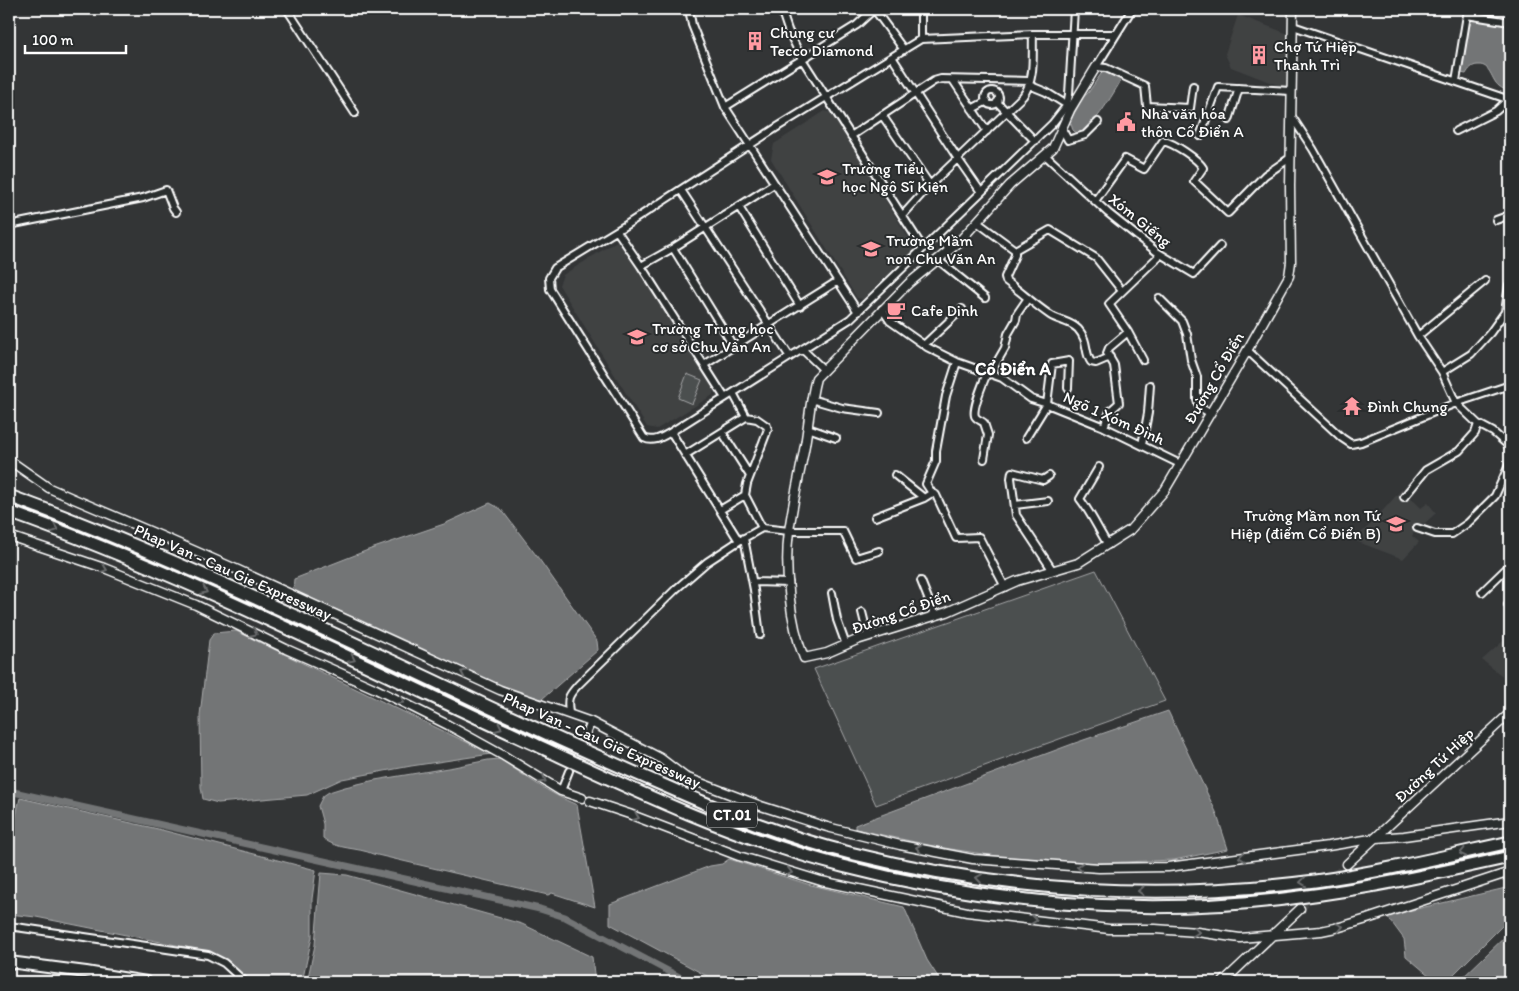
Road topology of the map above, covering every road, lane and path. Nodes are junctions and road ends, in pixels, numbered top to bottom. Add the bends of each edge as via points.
1 (287, 9) edge
2 (689, 9) edge
3 (782, 9) edge
4 (873, 9) edge
5 (922, 9) edge
6 (1074, 9) edge
7 (1132, 9) edge
8 (1293, 9) edge
9 (1468, 12) edge
10 (1510, 22) edge
11 (1293, 26) junction
12 (1033, 34) junction
13 (1073, 34) junction
14 (1116, 34) junction
15 (921, 39) junction
16 (904, 50) junction
17 (892, 57) junction
18 (802, 59) junction
19 (1096, 68) junction
20 (953, 80) junction
21 (992, 80) junction
22 (1456, 80) junction
23 (1030, 83) junction
24 (1193, 86) dead end
25 (1239, 88) junction
26 (992, 91) junction
27 (1291, 91) junction
28 (915, 94) junction
29 (826, 97) junction
30 (1510, 99) edge
31 (987, 101) junction
32 (997, 102) junction
33 (725, 107) junction
34 (1069, 107) junction
35 (972, 109) junction
36 (1006, 112) junction
37 (355, 113) dead end
38 (882, 115) junction
39 (1292, 117) junction
40 (1229, 120) dead end
41 (1098, 122) dead end
42 (1062, 128) junction
43 (987, 130) junction
44 (1456, 131) dead end
45 (851, 136) junction
46 (1200, 136) dead end
47 (1035, 141) junction
48 (750, 145) junction
49 (1045, 155) junction
50 (1290, 158) junction
51 (958, 159) junction
52 (774, 184) junction
53 (930, 185) junction
54 (681, 190) junction
55 (981, 192) junction
56 (1095, 201) junction
57 (738, 207) junction
58 (176, 212) dead end
59 (903, 215) junction
60 (1510, 215) edge
61 (1496, 220) dead end
62 (977, 222) junction
63 (9, 225) edge
64 (706, 227) junction
65 (617, 231) junction
66 (936, 236) junction
67 (1220, 246) dead end
68 (674, 248) junction
69 (923, 248) junction
70 (950, 250) junction
71 (1015, 250) junction
72 (1160, 254) junction
73 (938, 260) junction
74 (641, 266) junction
75 (838, 281) junction
76 (1485, 281) dead end
77 (1510, 285) edge
78 (1122, 291) junction
79 (985, 298) dead end
80 (1028, 298) junction
81 (1159, 298) dead end
82 (800, 306) junction
83 (882, 309) junction
84 (962, 309) dead end
85 (858, 312) junction
86 (770, 325) junction
87 (1128, 332) junction
88 (1418, 336) junction
89 (924, 345) junction
90 (734, 347) junction
91 (802, 349) junction
92 (1247, 350) junction
93 (790, 357) junction
94 (1110, 357) junction
95 (1143, 360) dead end
96 (957, 362) junction
97 (704, 365) junction
98 (824, 370) junction
99 (1442, 372) junction
100 (989, 373) junction
101 (1150, 385) dead end
102 (1510, 385) edge
103 (1068, 388) dead end
104 (733, 393) junction
105 (725, 398) junction
106 (811, 399) junction
107 (1456, 403) junction
108 (1047, 404) junction
109 (880, 413) dead end
110 (1210, 413) junction
111 (746, 418) junction
112 (1478, 424) junction
113 (1104, 427) junction
114 (808, 428) junction
115 (671, 432) junction
116 (722, 432) junction
117 (836, 438) dead end
118 (1026, 438) dead end
119 (1142, 445) junction
120 (1510, 447) edge
121 (685, 455) junction
122 (984, 459) dead end
123 (9, 460) edge
124 (1510, 463) edge
125 (1180, 464) junction
126 (1099, 467) dead end
127 (894, 475) dead end
128 (750, 476) junction
129 (1049, 476) dead end
130 (932, 494) junction
131 (744, 495) junction
132 (9, 496) edge
133 (1404, 497) dead end
134 (924, 498) junction
135 (1048, 501) dead end
136 (1015, 505) junction
137 (720, 510) junction
138 (9, 512) edge
139 (875, 516) dead end
140 (762, 528) junction
141 (1417, 528) dead end
142 (789, 531) junction
143 (9, 536) edge
144 (741, 539) junction
145 (1108, 545) junction
146 (879, 551) dead end
147 (1510, 565) edge
148 (1053, 571) junction
149 (921, 581) dead end
150 (753, 582) junction
151 (789, 582) junction
152 (1005, 587) junction
153 (1482, 592) dead end
154 (832, 593) dead end
155 (862, 612) dead end
156 (935, 616) junction
157 (760, 635) dead end
158 (868, 636) junction
159 (846, 645) junction
160 (569, 713) junction
161 (1510, 713) edge
162 (591, 722) junction
163 (584, 739) dead end
164 (569, 771) dead end
165 (561, 790) junction
166 (1510, 821) edge
167 (1377, 838) junction
168 (1510, 842) edge
169 (1510, 857) edge
170 (1347, 864) tunnel mouth
171 (1510, 872) edge
172 (1300, 910) tunnel mouth
173 (9, 926) edge
174 (1274, 935) junction
175 (9, 962) edge
176 (146, 982) edge
177 (245, 982) edge
178 (1223, 982) edge

1 - 37 street
2 - 33 street via 692,25
3 - 18 street
4 - 16 street
4 - 18 street via 857,25
5 - 15 street
6 - 13 street
7 - 14 street
8 - 11 street, Đường Cổ Điển
9 - 10 street
9 - 22 street
11 - 22 street
11 - 27 street, Đường Cổ Điển
12 - 13 street
12 - 15 street
12 - 23 street
13 - 14 street
13 - 34 street
14 - 19 street
15 - 16 street
16 - 17 street
17 - 28 street
17 - 29 street
18 - 29 street
18 - 33 street
19 - 24 street via 1106,68 1145,86 1147,106 1190,108
19 - 34 street, Đường Cổ Điển
20 - 21 street
20 - 28 street via 934,81
20 - 35 street
21 - 23 street
21 - 26 street
22 - 30 street
23 - 34 street
23 - 36 street via 1023,96
25 - 27 street
25 - 40 street
25 - 46 street via 1218,87
26 - 31 street via 987,94
26 - 32 street via 999,96
27 - 39 street, Đường Cổ Điển
28 - 38 street
28 - 51 street
29 - 45 street
29 - 48 street
30 - 44 street via 1496,111
31 - 32 street via 990,104
31 - 35 street
32 - 36 street
33 - 48 street
34 - 42 street, Đường Cổ Điển
34 - 47 street
35 - 43 street
36 - 43 street
36 - 47 street
38 - 45 street
38 - 53 street
39 - 50 street, Đường Cổ Điển
39 - 88 street
41 - 42 street via 1085,135 1068,140
42 - 49 street, Đường Cổ Điển via 1053,148
43 - 51 street
45 - 59 street
47 - 55 street
48 - 52 street
48 - 54 street
49 - 56 street, Xóm Giếng
49 - 62 street, Đường Cổ Điển via 1010,185
50 - 56 street via 1265,176 1228,212 1194,181 1203,168 1200,162 1163,141 1144,169 1125,159
50 - 92 street, Đường Cổ Điển via 1292,262 1289,276
51 - 53 street
51 - 55 street
52 - 57 street
52 - 75 street
53 - 59 street
54 - 64 street
54 - 65 street
55 - 66 street
56 - 72 street, Xóm Giếng
57 - 64 street
57 - 82 street
58 - 63 street via 166,190 142,198
59 - 69 street
60 - 61 street
62 - 70 street, Đường Cổ Điển
62 - 71 street
64 - 68 street
64 - 86 street
65 - 74 street
65 - 115 street via 555,268 548,278 550,289 644,438 658,439
66 - 69 street
66 - 70 street
67 - 72 street, Xóm Giếng via 1194,274
68 - 74 street
68 - 90 street
69 - 85 street
70 - 73 street, Đường Cổ Điển
71 - 78 street via 1050,230 1096,258
71 - 80 street via 1006,281
72 - 78 street
73 - 79 street
73 - 83 street, Đường Cổ Điển
74 - 97 street
75 - 82 street
75 - 85 street
76 - 88 street
77 - 99 street via 1505,312 1490,333 1471,354
78 - 87 street via 1109,304
80 - 94 street via 1052,316 1078,329 1087,344 1091,362
80 - 100 street via 1017,314 1005,348
81 - 110 street via 1182,321 1196,377 1199,407
82 - 86 street
83 - 89 street, Ngõ 1 Xóm Đình via 890,321
83 - 98 street, Đường Cổ Điển
84 - 89 street
85 - 91 street
86 - 90 street
86 - 93 street
87 - 94 street via 1109,348 1107,353
87 - 95 street
88 - 99 street
89 - 96 street, Ngõ 1 Xóm Đình
90 - 97 street
91 - 93 street
91 - 98 street
92 - 107 street via 1351,444
92 - 110 street, Đường Cổ Điển
93 - 104 street
94 - 113 street, Ngõ 1 Xóm Đình via 1119,403 1110,410
96 - 100 street, Ngõ 1 Xóm Đình
96 - 130 street via 946,396 936,461 926,484
97 - 105 street
98 - 106 street, Đường Cổ Điển via 816,378
99 - 107 street
100 - 108 street, Ngõ 1 Xóm Đình via 1002,378 1031,399
100 - 122 street via 981,387 975,416 984,423 987,431
101 - 119 street, Ngõ 1 Xóm Đình
102 - 107 street
103 - 108 street, Ngõ 1 Xóm Đình via 1069,361 1052,364
104 - 105 street
104 - 111 street
105 - 115 street
106 - 109 street via 842,408
106 - 114 street, Đường Cổ Điển
107 - 112 street
108 - 113 street, Ngõ 1 Xóm Đình
108 - 118 street, Ngõ 1 Xóm Đình
110 - 125 street, Đường Cổ Điển
111 - 116 street
111 - 128 street via 757,419 768,429
112 - 120 street via 1494,432
112 - 133 street via 1475,433 1459,451 1426,470
113 - 119 street, Ngõ 1 Xóm Đình
114 - 117 street
114 - 142 street, Đường Cổ Điển
115 - 121 street
116 - 121 street
116 - 128 street
119 - 125 street, Ngõ 1 Xóm Đình
121 - 137 street
160 -> 123 street via 500,690 221,562 49,488
124 - 141 street via 1495,496 1468,523 1452,534 1434,534
125 - 145 street, Đường Cổ Điển via 1165,490 1130,530
126 - 145 street via 1080,499
127 - 134 street
128 - 131 street
129 - 136 street via 1043,480 1012,472
130 - 134 street
130 - 152 street via 936,495 956,538 979,537
131 - 137 street
131 - 140 street
168 -> 132 highway, Phap Van - Cau Gie Expressway / CT.01 via 1390,869 1318,880 1250,887 1139,891 1013,883 954,875 848,852 734,816 570,746 166,558
134 - 139 street
135 - 136 street
136 - 148 street via 1016,515
137 - 144 street
138 -> 169 highway, Phap Van - Cau Gie Expressway / CT.01 via 163,572 562,757 728,830 841,866 896,879 1041,901 1203,906 1289,899 1386,884
140 - 142 street
140 - 144 street
142 - 146 street via 843,531 856,558
142 - 151 street, Đường Cổ Điển
143 -> 165 street via 104,568 196,605 374,688 472,738
144 - 150 street
144 - 160 street via 706,562 578,685 569,695
145 - 148 street, Đường Cổ Điển via 1078,563
147 - 153 street
148 - 152 street, Đường Cổ Điển
149 - 156 street
150 - 151 street
150 - 157 street
151 - 159 street, Đường Cổ Điển via 798,644 804,658 827,654
152 - 156 street, Đường Cổ Điển
154 - 159 street
155 - 158 street
156 - 158 street, Đường Cổ Điển
158 - 159 street, Đường Cổ Điển
160 - 162 street
161 - 167 street, Đường Tứ Hiệp
162 - 163 street
167 -> 162 street via 1168,867 1099,868 973,859 827,828 760,806 685,777 660,758
164 - 165 street
165 -> 174 street via 775,868 945,908 1109,929 1155,928 1240,938
166 - 167 street
167 - 170 street, Đường Tứ Hiệp
174 -> 171 street via 1340,927
172 - 174 street
173 - 177 street via 208,955 224,962
174 - 178 street
175 - 176 main road

